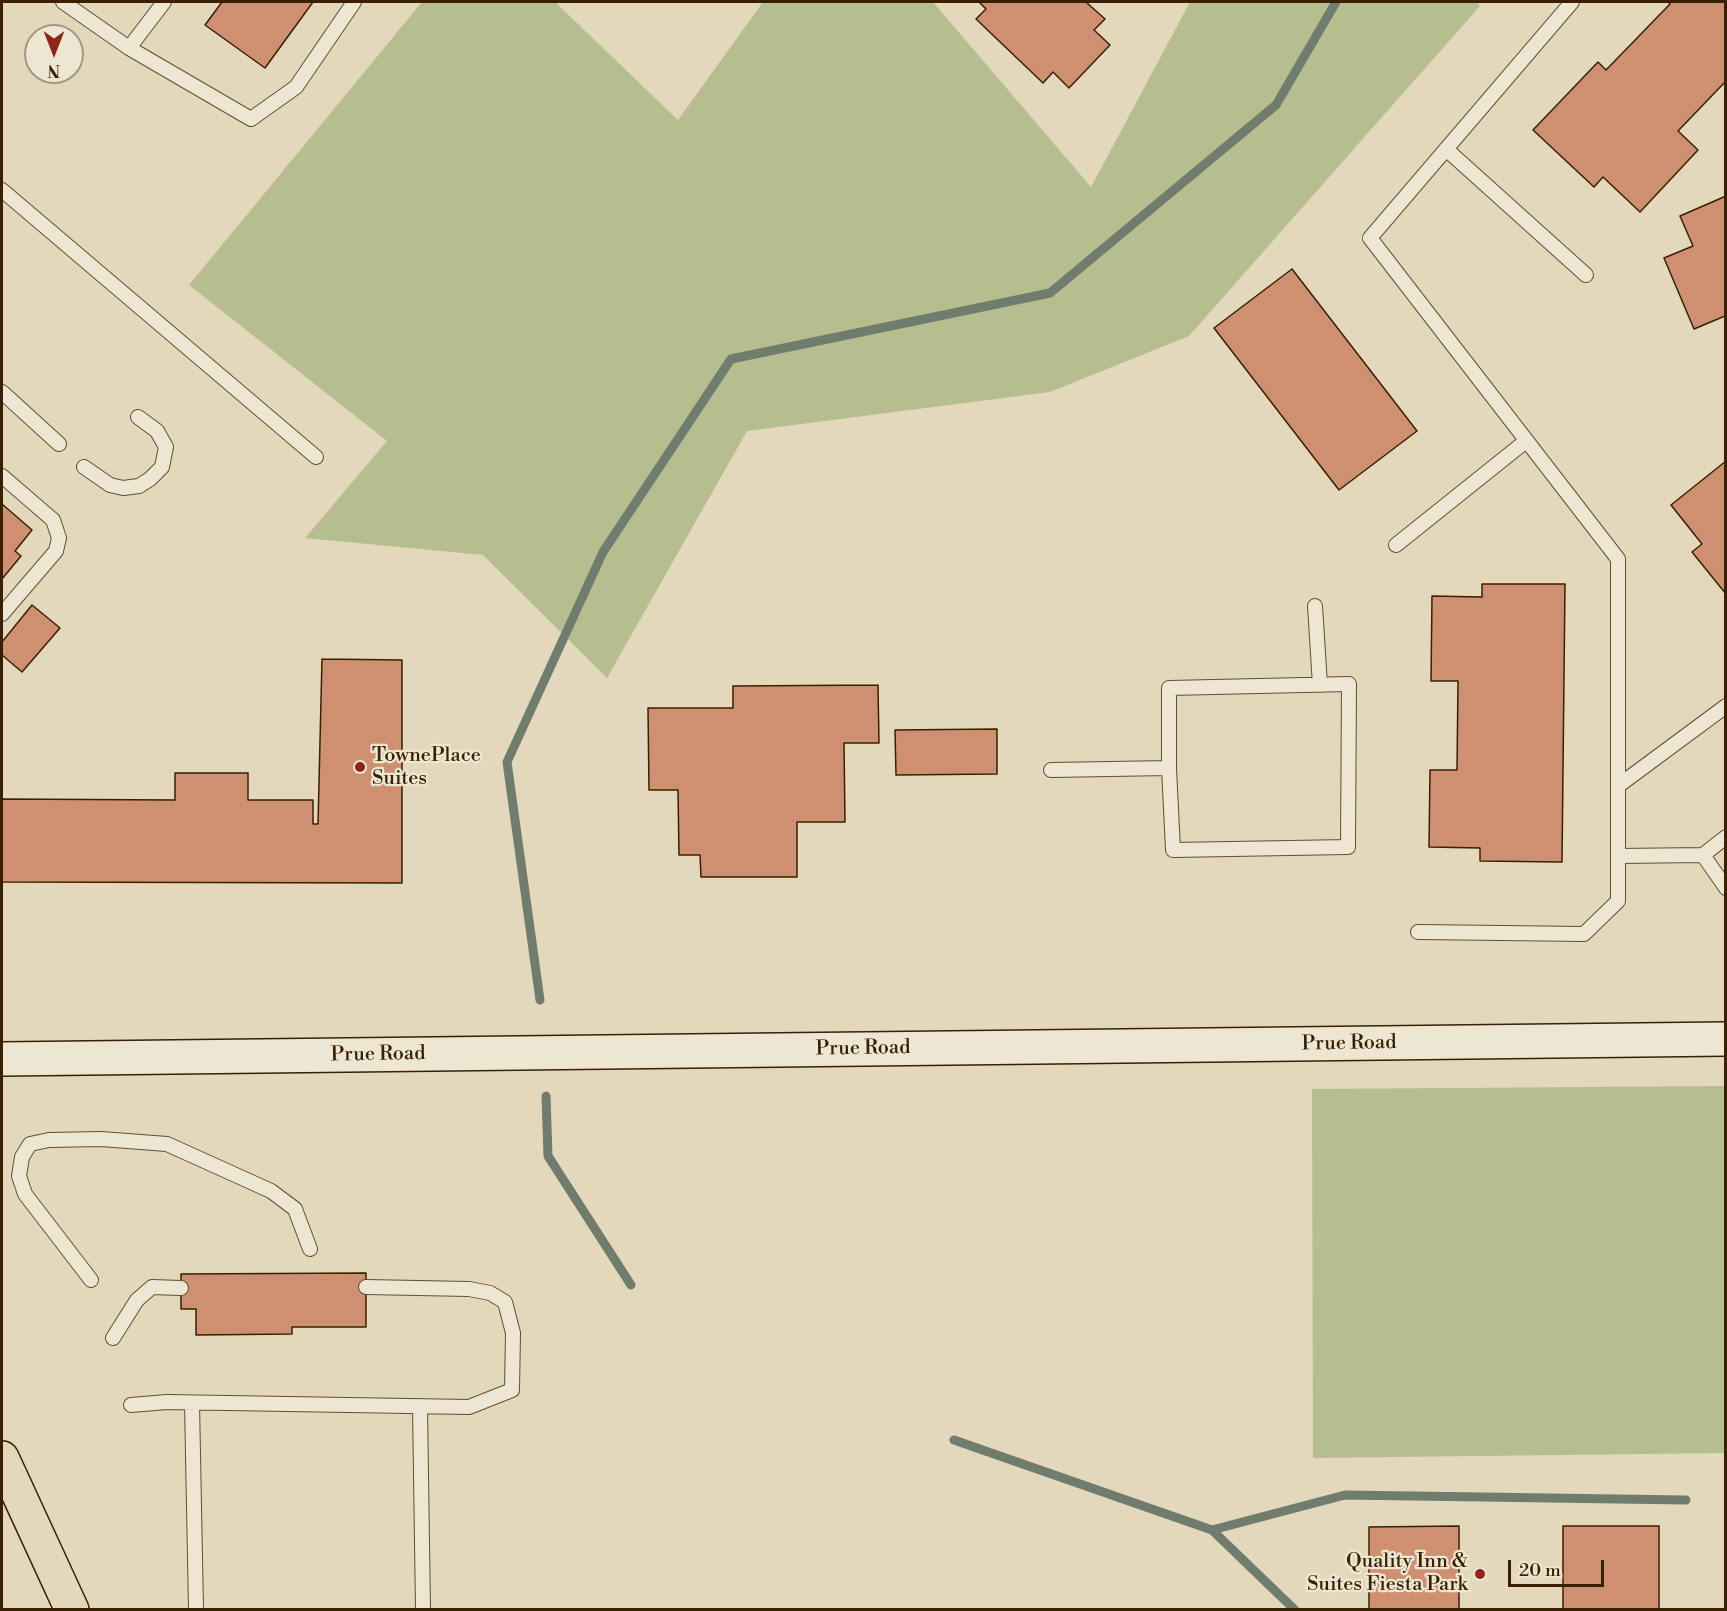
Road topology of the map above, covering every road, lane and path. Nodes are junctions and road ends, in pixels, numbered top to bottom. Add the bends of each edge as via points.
1 (63, 2) edge
2 (164, 2) edge
3 (354, 2) edge
4 (1572, 2) edge
5 (129, 48) junction
6 (1446, 149) junction
7 (4, 198) edge
8 (1586, 274) dead end
9 (2, 392) edge
10 (138, 417) dead end
11 (1526, 441) junction
12 (59, 444) dead end
13 (316, 457) dead end
14 (84, 467) dead end
15 (2, 476) edge
16 (1396, 545) dead end
17 (1315, 606) dead end
18 (2, 614) edge
19 (1320, 685) junction
20 (1725, 706) edge
21 (1169, 768) junction
22 (1051, 770) dead end
23 (1618, 786) junction
24 (1725, 837) edge
25 (1703, 855) junction
26 (1618, 856) junction
27 (1725, 888) edge
28 (1418, 932) dead end
29 (1725, 1039) edge
30 (2, 1059) edge
31 (310, 1249) dead end
32 (91, 1280) dead end
33 (366, 1287) dead end
34 (181, 1288) dead end
35 (113, 1338) dead end
36 (192, 1403) junction
37 (131, 1405) dead end
38 (420, 1406) junction
39 (2, 1458) edge
40 (72, 1610) edge
41 (195, 1610) edge
42 (423, 1610) edge

1 - 5 lane
2 - 5 lane
3 - 5 lane via 296,87 251,119
4 - 6 lane
6 - 8 lane
6 - 11 lane via 1370,238
7 - 13 lane
9 - 12 lane
10 - 14 lane via 157,431 166,447 162,467 150,479 139,486 123,488
11 - 16 lane
11 - 23 lane via 1618,559
15 - 18 lane via 52,520 59,538 56,551
17 - 19 lane
19 - 21 lane via 1169,688
19 - 21 lane via 1349,684 1348,847 1173,850
20 - 23 lane
21 - 22 lane
23 - 26 lane
24 - 25 lane
25 - 26 lane
25 - 27 lane
26 - 28 lane via 1618,901 1584,934
29 - 30 street, Prue Road
31 - 32 lane via 295,1209 271,1191 168,1144 101,1139 30,1144 22,1157 19,1176 25,1194
33 - 38 lane via 469,1289 490,1293 505,1302 513,1334 512,1390 469,1407
34 - 35 lane via 152,1287 137,1300
36 - 37 lane
36 - 38 lane
36 - 41 lane
38 - 42 lane
39 - 40 main road

